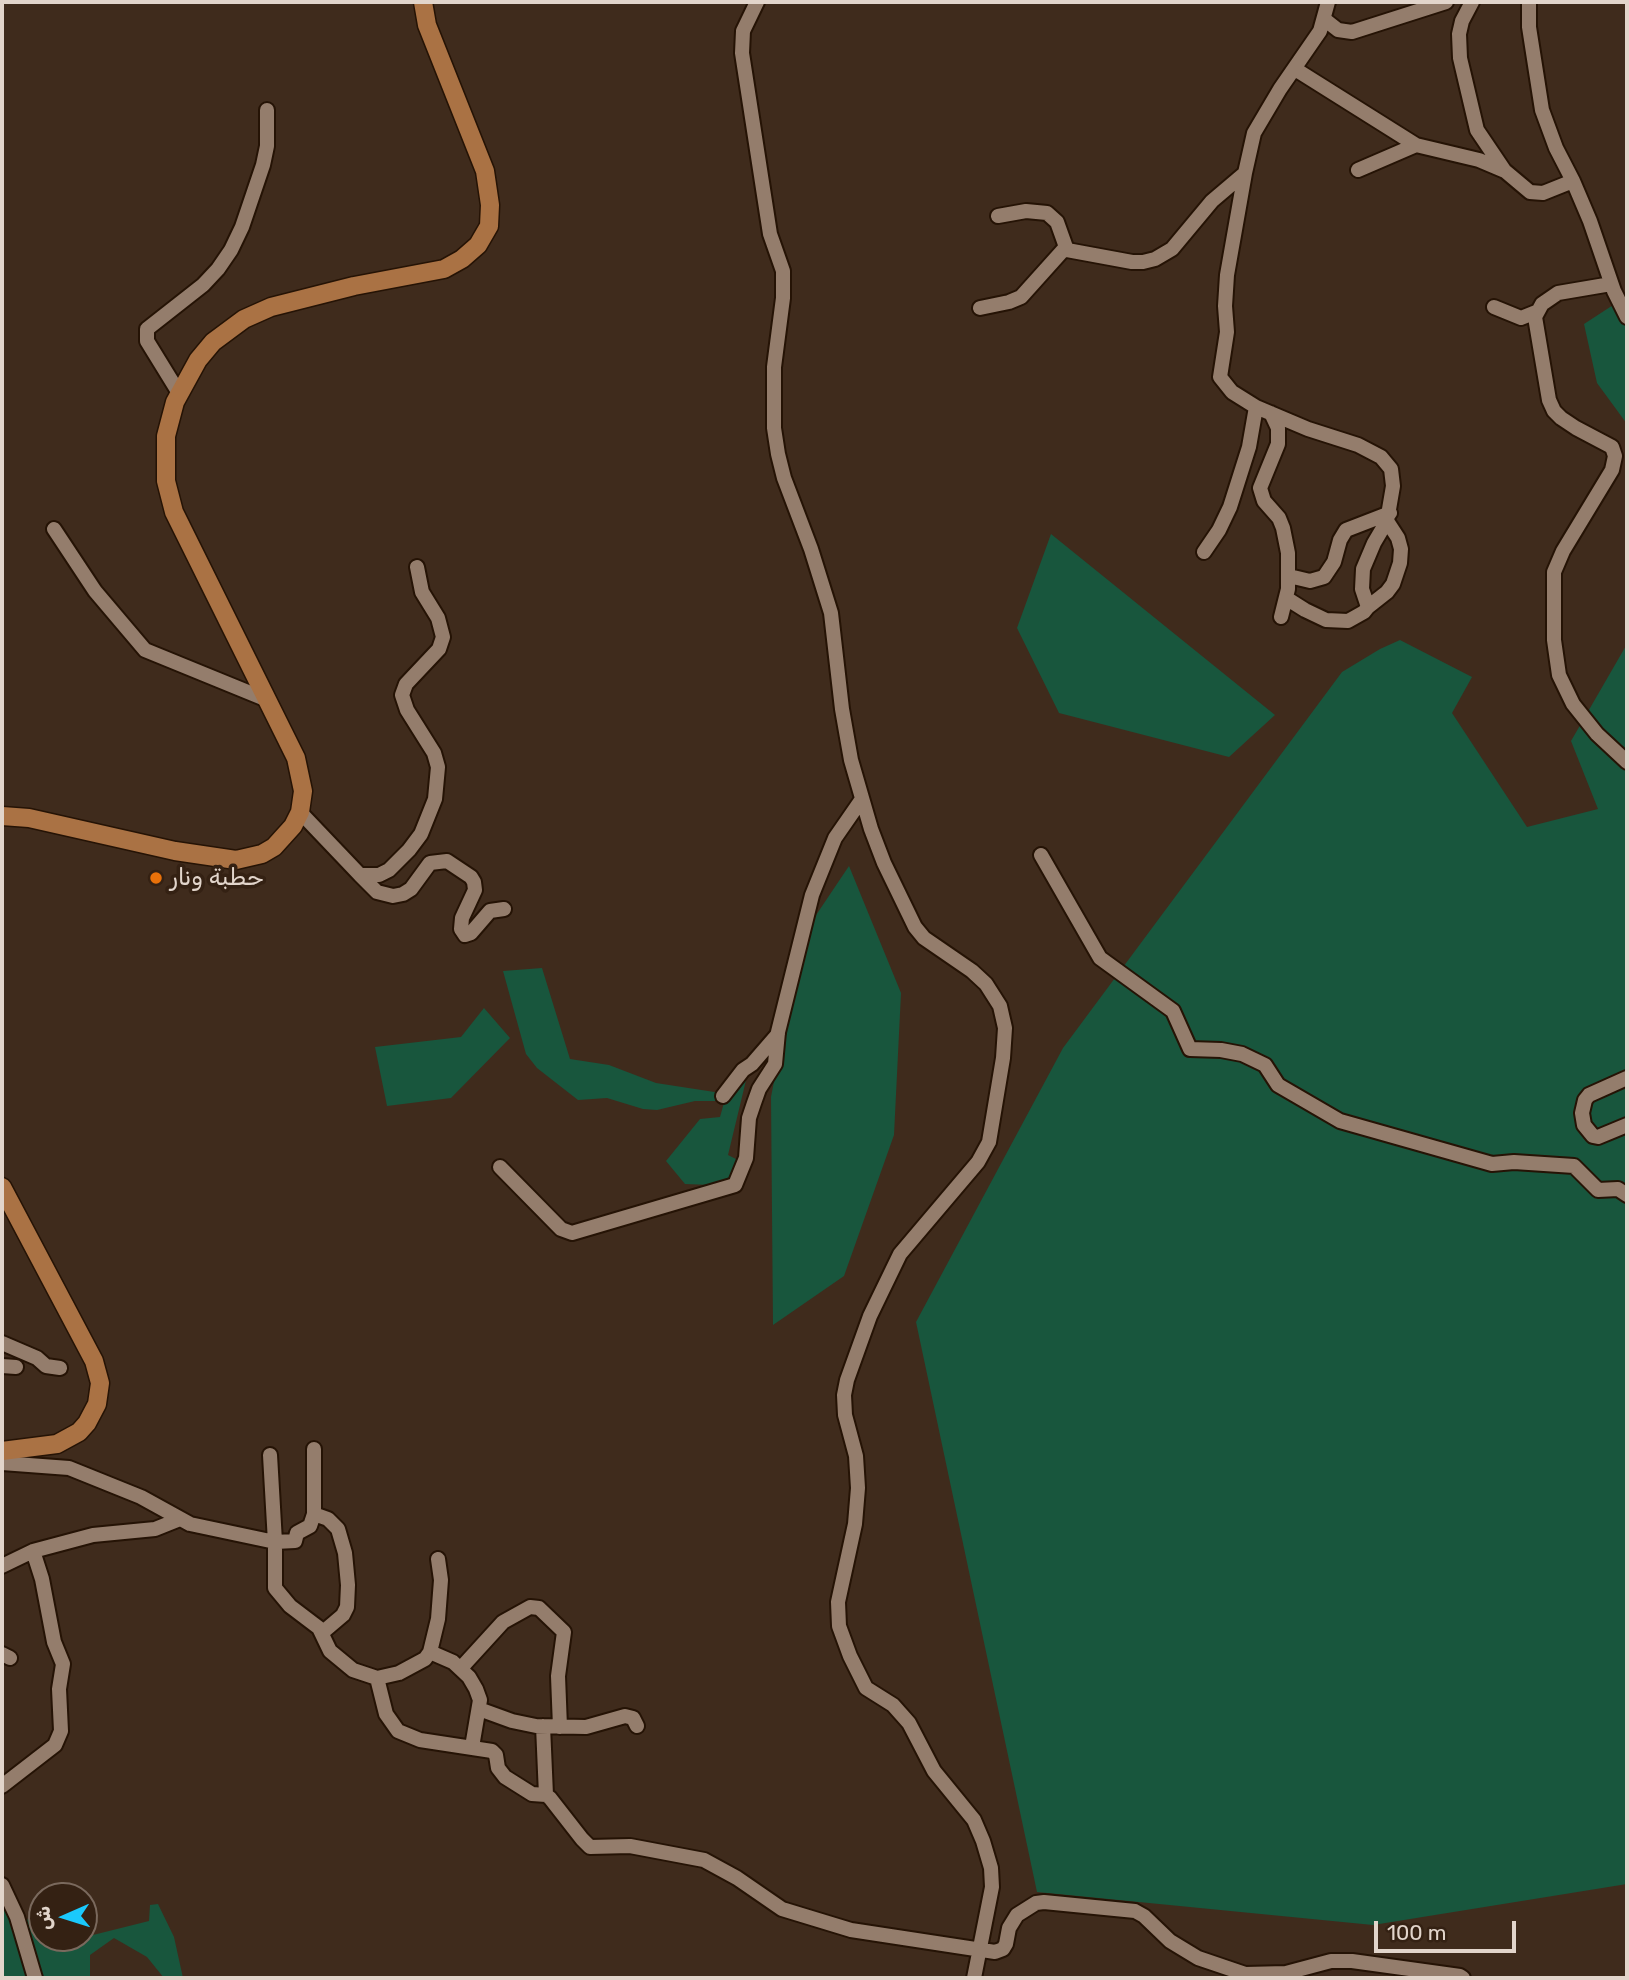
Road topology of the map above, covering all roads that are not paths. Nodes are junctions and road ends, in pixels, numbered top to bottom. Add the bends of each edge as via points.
1 (423, 2) edge
2 (757, 2) edge
3 (1328, 2) edge
4 (1446, 2) edge
5 (1472, 2) edge
6 (1529, 2) edge
7 (1324, 19) junction
8 (1295, 69) junction
9 (267, 110) dead end
10 (1416, 145) junction
11 (1358, 170) dead end
12 (1505, 171) junction
13 (1245, 173) junction
14 (1573, 181) junction
15 (998, 216) dead end
16 (1065, 248) junction
17 (1605, 270) junction
18 (1611, 284) junction
19 (1578, 288) junction
20 (1494, 307) dead end
21 (981, 308) dead end
22 (1536, 313) junction
23 (1627, 317) edge
24 (179, 393) junction
25 (1256, 407) junction
26 (1271, 413) junction
27 (1389, 517) junction
28 (54, 529) dead end
29 (1204, 552) dead end
30 (417, 567) dead end
31 (1289, 576) junction
32 (1286, 598) junction
33 (1368, 607) junction
34 (1281, 617) dead end
35 (265, 699) junction
36 (1627, 762) edge
37 (862, 799) junction
38 (300, 812) junction
39 (2, 816) edge
40 (1041, 855) dead end
41 (360, 875) junction
42 (503, 909) dead end
43 (778, 1032) junction
44 (1627, 1078) edge
45 (723, 1096) dead end
46 (1627, 1125) edge
47 (500, 1167) dead end
48 (2, 1187) edge
49 (1627, 1195) edge
50 (2, 1343) edge
51 (60, 1368) dead end
52 (314, 1449) dead end
53 (2, 1451) edge
54 (270, 1455) dead end
55 (2, 1463) edge
56 (314, 1514) junction
57 (180, 1519) junction
58 (275, 1542) junction
59 (33, 1551) junction
60 (438, 1559) dead end
61 (2, 1566) edge
62 (323, 1632) junction
63 (430, 1652) junction
64 (461, 1668) junction
65 (377, 1678) junction
66 (479, 1709) junction
67 (543, 1726) junction
68 (560, 1727) junction
69 (637, 1727) dead end
70 (472, 1747) junction
71 (2, 1786) edge
72 (545, 1795) junction
73 (2, 1885) edge
74 (979, 1950) junction
75 (35, 1978) edge
76 (974, 1978) edge
77 (1463, 1978) edge

1 - 24 main road via 485,171 489,226 478,245 444,269 318,295 244,319 205,351
2 - 37 street via 743,31 742,53 771,234 783,271 774,368 776,441 831,613 845,733
3 - 7 street
4 - 7 street via 1352,33 1338,30
5 - 12 street via 1462,22 1460,58 1477,130
6 - 14 street via 1542,110
7 - 8 street via 1313,45
8 - 10 street
8 - 13 street via 1254,133
9 - 24 street via 263,165 231,250 203,285 146,333
10 - 11 street
10 - 12 street
12 - 14 street via 1536,193
13 - 16 street via 1212,201 1172,249 1155,259 1132,262
13 - 25 street via 1225,293 1227,332 1220,377 1232,392
14 - 17 street
15 - 16 street via 1047,213 1057,222
16 - 21 street via 1021,297
17 - 18 street
17 - 19 street
18 - 19 street
18 - 23 street
19 - 22 street via 1547,298
20 - 22 street via 1521,318
22 - 36 street via 1554,411 1612,447 1615,456 1612,470 1554,572 1557,666 1581,715
24 - 35 main road via 165,445 168,497
25 - 26 street
25 - 29 street via 1230,507
26 - 27 street via 1381,457 1393,477
26 - 31 street via 1278,444 1260,488 1264,502 1283,528
27 - 31 street via 1346,530 1324,577 1310,581
27 - 33 street via 1363,569 1362,589
27 - 33 street via 1401,549 1400,563 1393,584
28 - 35 street via 95,591 145,650
30 - 41 street via 422,592 438,618 443,637 439,649 406,684 402,695 434,753 435,799 421,834 397,863 379,874
31 - 32 street
32 - 33 street via 1314,615 1336,621 1357,618
32 - 34 street
35 - 38 main road via 302,775
37 - 43 street via 835,838 812,895
37 - 74 street via 884,863 915,927 986,984 1000,1006 1005,1028 989,1142 978,1162 900,1254 870,1316 847,1380 844,1406 858,1488 837,1615 866,1688 909,1723 934,1770 974,1819 991,1868 992,1887
38 - 39 main road via 274,847 262,855 236,860
38 - 41 street
40 - 49 street via 1100,958 1172,1010 1190,1049 1242,1054 1265,1065 1278,1085 1340,1121 1492,1164 1574,1166 1598,1190 1618,1189
41 - 42 street via 377,892 393,896 411,888 430,863 447,861 474,882 462,918 465,935 490,911
43 - 45 street
43 - 47 street via 775,1064 759,1089 749,1118 746,1158 735,1185 572,1233 561,1229
44 - 46 street via 1589,1095 1582,1113 1593,1136 1610,1135
48 - 53 main road via 94,1360 100,1382 97,1404 79,1432 45,1447
50 - 51 street via 46,1366
52 - 56 street
54 - 58 street
55 - 57 street via 58,1466 89,1475
56 - 58 street via 310,1526 297,1533 294,1542
56 - 62 street via 338,1529 348,1585 343,1615
57 - 58 street via 200,1528
57 - 59 street via 155,1529 93,1535
58 - 62 street via 277,1593
59 - 61 street
59 - 71 street via 63,1664 61,1731 55,1745
60 - 63 street via 440,1599
62 - 65 street via 334,1655 353,1670
63 - 64 street
63 - 65 street via 416,1666
64 - 66 street via 476,1689
64 - 68 street via 503,1622 530,1607 539,1608 564,1632 558,1676
65 - 70 street via 386,1714 398,1731 420,1740
66 - 67 street
66 - 70 street
67 - 68 street
67 - 72 street
68 - 69 street via 599,1725 625,1716 633,1717
70 - 72 street via 492,1751 505,1777 532,1794
72 - 74 street via 590,1847 630,1846 704,1860 794,1914 860,1932
73 - 75 street
74 - 76 street
74 - 77 street via 1003,1949 1017,1915 1044,1902 1135,1911 1198,1958 1245,1975 1352,1961

